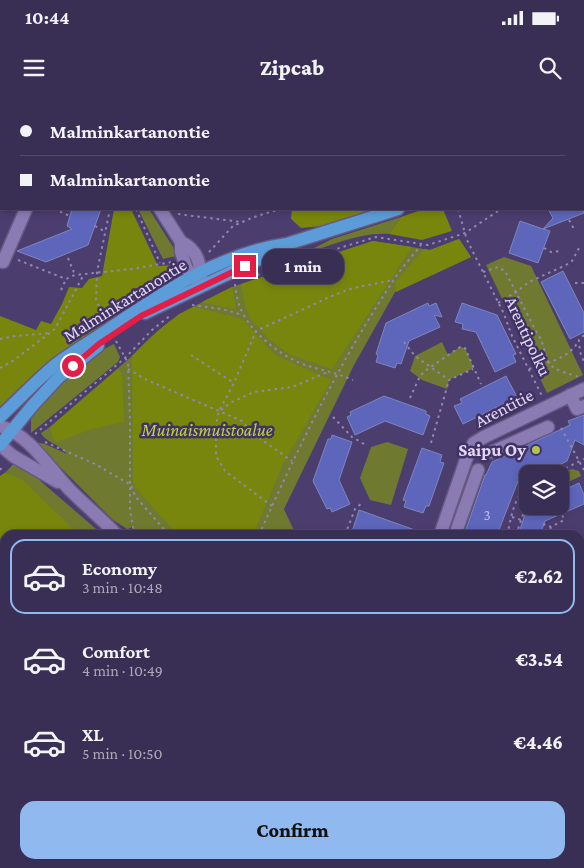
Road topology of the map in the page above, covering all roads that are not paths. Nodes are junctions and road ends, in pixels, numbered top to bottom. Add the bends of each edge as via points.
1 (26, 210) edge
2 (161, 210) edge
3 (395, 210) edge
4 (287, 244) junction
5 (0, 260) edge
6 (196, 274) junction
7 (202, 286) junction
8 (584, 389) edge
9 (570, 396) junction
10 (584, 406) edge
11 (0, 418) edge
12 (0, 426) edge
13 (554, 427) road end
14 (13, 430) junction
15 (484, 437) junction
16 (0, 445) edge
17 (485, 461) junction
18 (69, 489) junction
19 (112, 530) edge
20 (442, 530) edge
21 (457, 530) edge

1 - 5 street via 3,262
2 - 6 street via 181,242 190,246 197,256
3 - 4 main road, Malminkartanontie
4 - 6 main road, Malminkartanontie via 271,246
4 - 7 main road, Malminkartanontie
6 - 7 street
6 - 11 main road, Malminkartanontie via 56,365
7 - 14 main road, Malminkartanontie via 141,316 99,344 59,377
8 - 9 street, Arentitie
9 - 10 street via 577,409
9 - 15 street, Arentitie
12 - 14 street
13 - 17 street
14 - 16 main road, Malminkartanontie
14 - 18 street
15 - 17 street
15 - 20 street, Arentitie via 469,451
16 - 18 street
17 - 21 street
18 - 19 street

